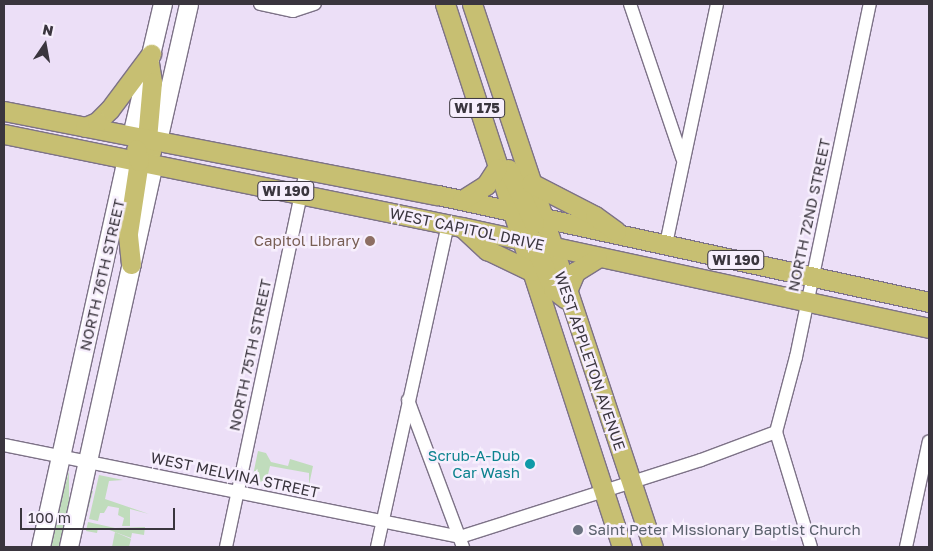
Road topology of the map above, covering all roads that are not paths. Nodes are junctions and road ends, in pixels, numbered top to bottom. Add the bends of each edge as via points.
1 (163, 4) edge
2 (189, 4) edge
3 (260, 4) edge
4 (315, 4) edge
5 (445, 4) edge
6 (472, 4) edge
7 (630, 4) edge
8 (717, 4) edge
9 (870, 4) edge
10 (150, 59) junction
11 (4, 111) edge
12 (85, 127) junction
13 (4, 134) edge
14 (146, 139) junction
15 (682, 158) junction
16 (494, 160) junction
17 (140, 161) junction
18 (306, 170) junction
19 (531, 183) junction
20 (394, 188) junction
21 (301, 194) junction
22 (462, 200) junction
23 (364, 207) junction
24 (455, 226) junction
25 (532, 229) junction
26 (616, 234) junction
27 (666, 244) junction
28 (722, 257) junction
29 (597, 258) junction
30 (131, 264) joint
31 (621, 264) junction
32 (530, 271) junction
33 (661, 272) junction
34 (812, 278) junction
35 (569, 297) junction
36 (929, 302) edge
37 (808, 303) junction
38 (929, 328) edge
39 (408, 400) junction
40 (776, 432) junction
41 (929, 441) edge
42 (4, 445) edge
43 (61, 456) junction
44 (88, 462) junction
45 (631, 482) junction
46 (238, 492) junction
47 (603, 492) junction
48 (383, 521) junction
49 (462, 542) edge
50 (41, 547) edge
51 (69, 547) edge
52 (226, 547) edge
53 (377, 547) edge
54 (622, 547) edge
55 (653, 547) edge
56 (811, 547) edge
57 (906, 547) edge

1 - 10 main road
2 - 14 main road, NORTH 76TH STREET
3 - 4 street via 293,11
5 - 16 main road, WI 175
6 - 19 main road, WEST APPLETON AVENUE / WI 175
7 - 15 street
8 - 15 street
9 - 34 street, NORTH 72ND STREET
10 - 12 main road via 98,122
10 - 14 main road via 152,82
11 - 12 main road, WEST CAPITOL DRIVE / WI 190
12 - 14 main road, WEST CAPITOL DRIVE / WI 190
13 - 17 main road, WEST CAPITOL DRIVE / WI 190
14 - 17 main road, NORTH 76TH STREET
14 - 17 main road, NORTH 76TH STREET
14 - 18 main road, WEST CAPITOL DRIVE / WI 190
15 - 27 street
16 - 22 main road via 486,185
16 - 25 main road via 508,168
17 - 21 main road, WEST CAPITOL DRIVE / WI 190
17 - 30 main road via 128,233
17 - 43 main road, NORTH 76TH STREET
18 - 20 main road, WEST CAPITOL DRIVE / WI 190
18 - 21 street, NORTH 75TH STREET
19 - 25 main road, WEST APPLETON AVENUE / WI 175
19 - 26 main road via 595,216
20 - 22 main road, WEST CAPITOL DRIVE / WI 190
20 - 23 main road via 388,197
21 - 23 main road, WEST CAPITOL DRIVE / WI 190
21 - 46 street, NORTH 75TH STREET
22 - 25 main road, WEST CAPITOL DRIVE / WI 190
23 - 24 main road, WEST CAPITOL DRIVE / WI 190
24 - 25 main road via 492,220
24 - 32 main road via 487,250
24 - 39 street
25 - 26 main road, WEST CAPITOL DRIVE / WI 190
25 - 29 main road, WEST CAPITOL DRIVE / WI 190
25 - 32 main road, WEST APPLETON AVENUE / WI 175
25 - 35 main road, WEST APPLETON AVENUE / WI 175
26 - 27 main road, WEST CAPITOL DRIVE / WI 190
27 - 28 main road, WEST CAPITOL DRIVE / WI 190
27 - 31 main road via 652,255
28 - 33 main road via 675,260
28 - 34 main road, WEST CAPITOL DRIVE / WI 190
29 - 31 main road, WEST CAPITOL DRIVE / WI 190
29 - 35 main road via 575,272
30 - 44 main road, NORTH 76TH STREET
31 - 33 main road, WEST CAPITOL DRIVE / WI 190
32 - 47 main road, WEST APPLETON AVENUE / WI 175 via 553,332
33 - 37 main road, WEST CAPITOL DRIVE / WI 190
34 - 36 main road, WEST CAPITOL DRIVE / WI 190
34 - 37 street, NORTH 72ND STREET
35 - 45 main road, WEST APPLETON AVENUE / WI 175
37 - 38 main road, WEST CAPITOL DRIVE / WI 190
37 - 40 street, NORTH 72ND STREET
39 - 48 street
39 - 49 street
40 - 45 street
40 - 56 street
41 - 57 street
42 - 43 street, WEST MELVINA STREET
43 - 44 street, WEST MELVINA STREET
43 - 50 main road, NORTH 76TH STREET
44 - 46 street, WEST MELVINA STREET
44 - 51 main road, NORTH 76TH STREET
45 - 47 street
45 - 55 main road, WEST APPLETON AVENUE / WI 175
46 - 48 street, WEST MELVINA STREET
46 - 52 street, NORTH 75TH STREET
47 - 49 street
47 - 54 main road, WEST APPLETON AVENUE / WI 175
48 - 49 street, WEST MELVINA STREET
48 - 53 street

